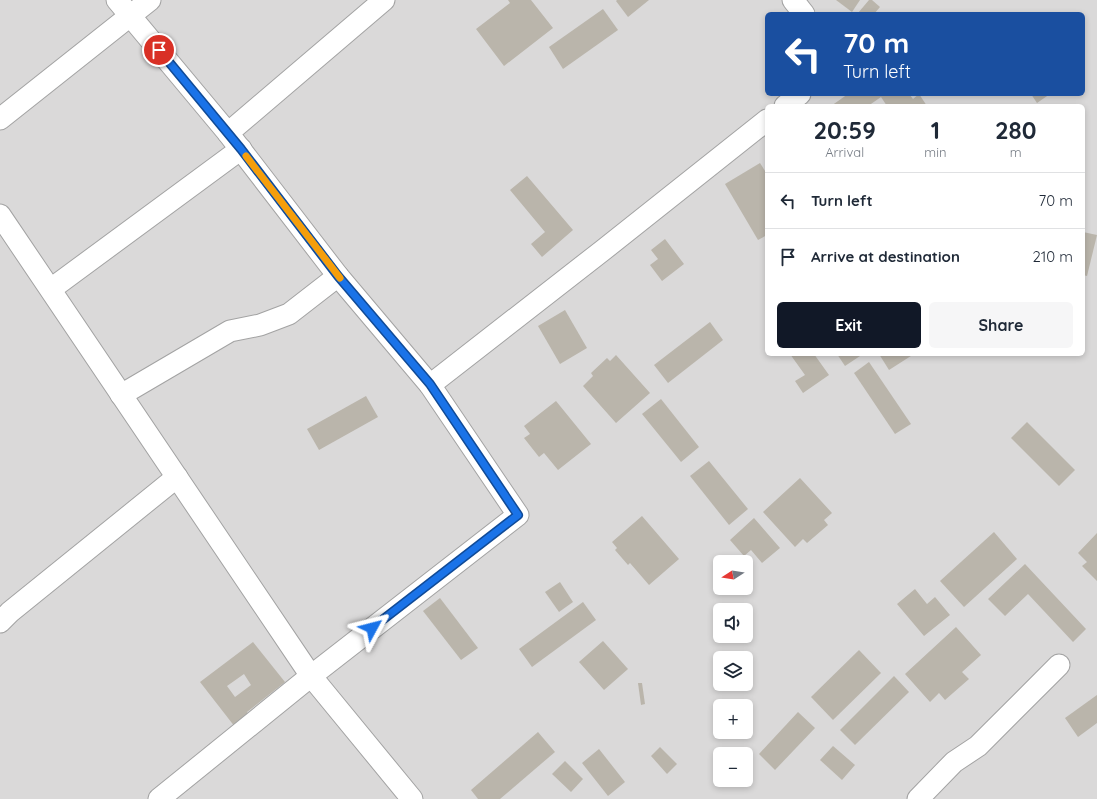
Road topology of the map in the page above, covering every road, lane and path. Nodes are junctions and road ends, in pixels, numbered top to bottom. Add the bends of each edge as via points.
1 (150, 0) edge
2 (384, 0) edge
3 (793, 0) edge
4 (123, 8) edge
5 (802, 12) edge
6 (798, 96) edge
7 (788, 104) edge
8 (0, 119) edge
9 (765, 122) edge
10 (228, 132) junction
11 (241, 149) junction
12 (0, 215) edge
13 (338, 276) junction
14 (51, 289) junction
15 (430, 384) junction
16 (121, 395) junction
17 (176, 477) junction
18 (0, 622) edge
19 (1059, 665) dead end
20 (311, 676) junction
21 (159, 799) edge
22 (412, 799) edge
23 (918, 799) edge

1 - 4 street
2 - 10 street
3 - 5 street
4 - 8 street
4 - 10 street
6 - 7 street
9 - 15 street
10 - 11 street
11 - 13 street
11 - 14 street
12 - 14 street
13 - 15 street
13 - 16 street via 289,314 260,326 230,331
14 - 16 street
15 - 20 street via 518,515
16 - 17 street
17 - 18 street
17 - 20 street
19 - 23 street via 978,746 954,762
20 - 21 street
20 - 22 street

